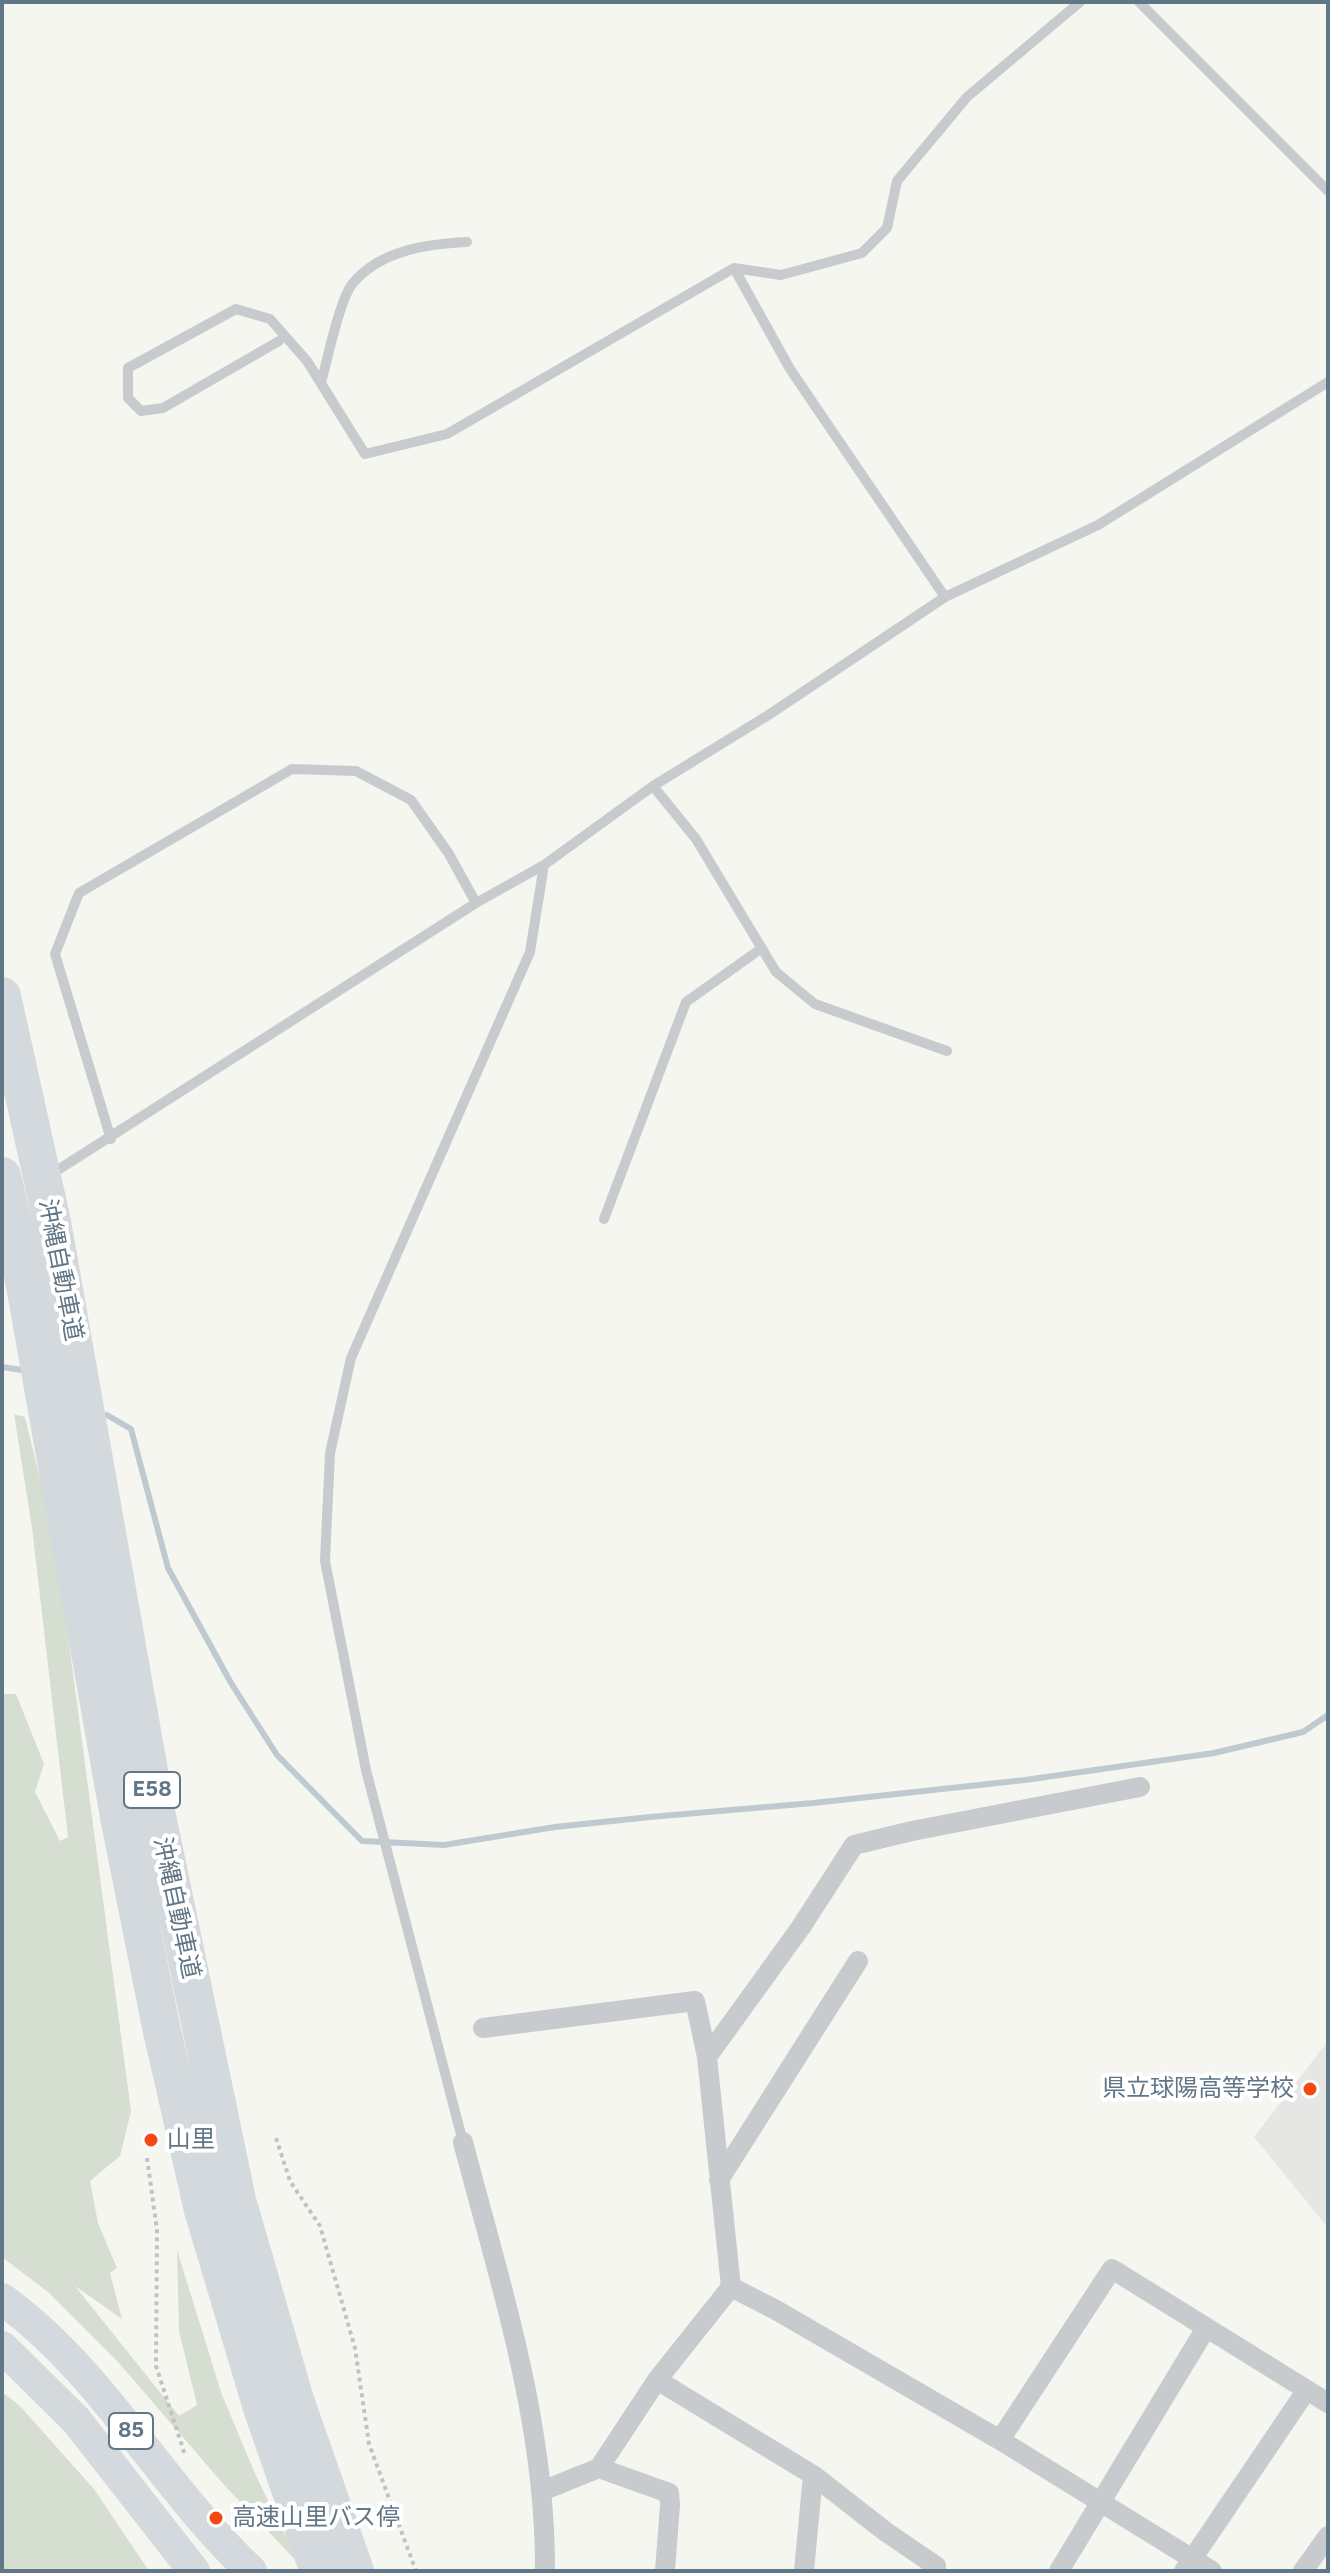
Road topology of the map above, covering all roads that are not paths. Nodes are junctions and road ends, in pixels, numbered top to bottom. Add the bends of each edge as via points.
1 (1080, 2) edge
2 (1139, 2) edge
3 (1328, 191) edge
4 (467, 242) dead end
5 (734, 268) junction
6 (279, 341) dead end
7 (1328, 382) edge
8 (321, 383) junction
9 (945, 597) junction
10 (653, 786) junction
11 (544, 865) junction
12 (476, 903) junction
13 (762, 948) junction
14 (2, 996) edge
15 (947, 1051) dead end
16 (111, 1139) junction
17 (14, 1188) edge
18 (2, 1206) edge
19 (604, 1219) dead end
20 (1140, 1787) dead end
21 (858, 1961) dead end
22 (483, 2028) dead end
23 (707, 2057) junction
24 (463, 2142) joint
25 (719, 2180) junction
26 (731, 2287) junction
27 (2, 2299) edge
28 (1206, 2328) junction
29 (2, 2347) edge
30 (657, 2380) junction
31 (1306, 2391) junction
32 (1328, 2403) edge
33 (1000, 2440) junction
34 (599, 2468) junction
35 (813, 2475) junction
36 (542, 2491) junction
37 (1101, 2502) junction
38 (1328, 2536) edge
39 (316, 2563) dead end
40 (1188, 2565) edge
41 (194, 2571) edge
42 (251, 2571) edge
43 (355, 2571) edge
44 (545, 2571) edge
45 (665, 2571) edge
46 (804, 2571) edge
47 (936, 2571) edge
48 (1059, 2571) edge
49 (1212, 2571) edge
50 (1303, 2571) edge

1 - 5 lane via 967,97 897,181 887,228 862,253 781,275
2 - 3 lane
4 - 8 lane via 389,254 352,283
5 - 8 lane via 447,434 365,454
5 - 9 lane via 790,369
6 - 8 lane via 163,408 141,411 128,398 128,368 236,309 270,319
7 - 9 lane via 1098,525
9 - 10 lane
10 - 11 lane
10 - 13 lane via 696,839
11 - 12 lane
11 - 24 lane via 530,952 351,1358 330,1453 327,1576 366,1770
12 - 16 lane
12 - 16 lane via 411,800 356,771 292,769 79,893 55,954
13 - 15 lane via 776,972 815,1004
13 - 19 lane via 686,1002
14 - 43 highway, 沖縄自動車道 / E58 via 52,1222 157,1816 237,2200 295,2400
16 - 17 lane
17 - 18 lane
17 - 39 highway, 沖縄自動車道 / E58 via 16,1235 165,2046 211,2239
20 - 23 street via 854,1845
21 - 25 street
22 - 23 street via 695,2001
23 - 25 street
24 - 36 street via 529,2395
25 - 26 street
26 - 30 street
26 - 33 street
27 - 42 main road, 85 via 92,2382 186,2502
28 - 31 street
28 - 33 street via 1112,2269
28 - 37 street
29 - 41 main road, 85 via 76,2420
30 - 34 street
30 - 35 street
31 - 32 street
31 - 40 street
33 - 37 street
34 - 36 street
34 - 45 street via 669,2493
35 - 46 street
35 - 47 street
36 - 44 street
37 - 40 street
37 - 48 street
38 - 50 street
40 - 49 street

